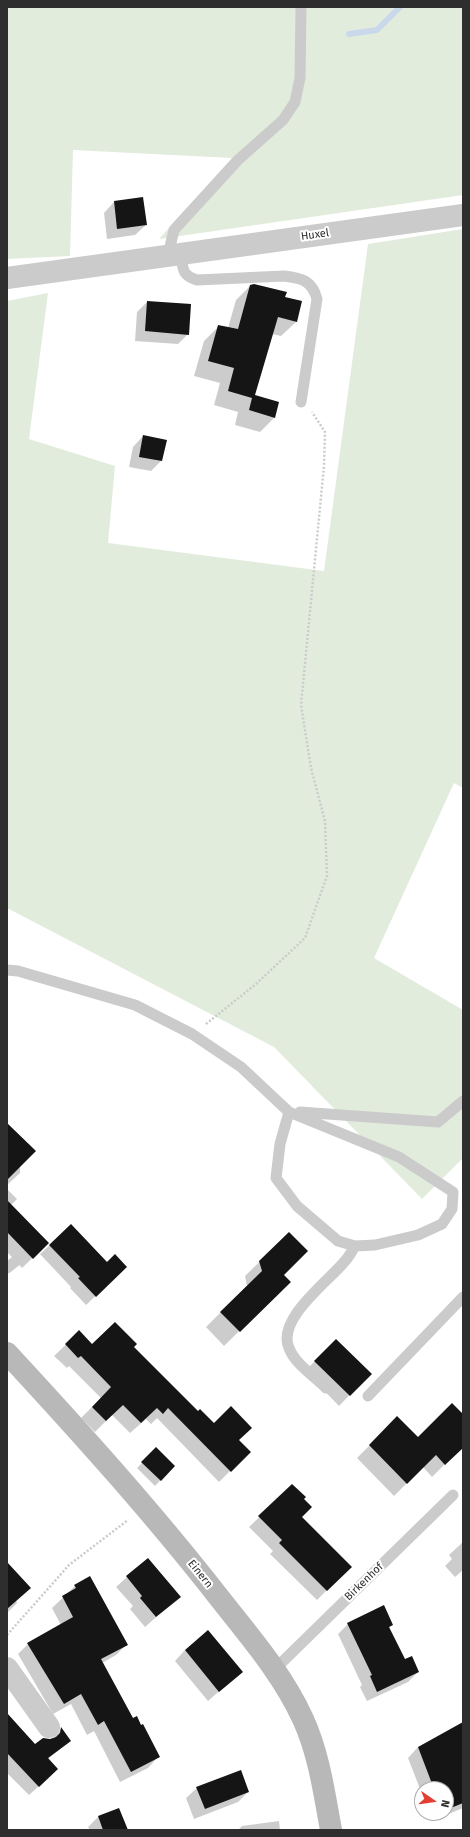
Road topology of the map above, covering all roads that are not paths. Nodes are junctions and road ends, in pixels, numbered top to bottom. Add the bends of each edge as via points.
1 (300, 7) edge
2 (463, 215) edge
3 (174, 254) junction
4 (7, 278) edge
5 (301, 402) road end
6 (7, 970) edge
7 (463, 1101) edge
8 (289, 1112) junction
9 (453, 1192) junction
10 (463, 1198) edge
11 (355, 1246) junction
12 (17, 1260) dead end
13 (7, 1268) edge
14 (463, 1297) edge
15 (7, 1353) edge
16 (326, 1388) dead end
17 (368, 1396) dead end
18 (452, 1494) dead end
19 (7, 1668) edge
20 (275, 1669) junction
21 (49, 1727) dead end
22 (330, 1830) edge

1 - 3 lane via 300,78 295,102 283,120 238,160 174,230
2 - 3 street, Huxel
3 - 4 street, Huxel
3 - 5 lane via 188,277 197,280 284,276 297,278 314,288 317,299
6 - 8 lane via 135,1004 192,1034 241,1067
7 - 8 lane via 438,1122
8 - 9 lane via 400,1157
8 - 11 lane via 280,1144 276,1178 296,1206 338,1241
9 - 10 lane
9 - 11 lane via 452,1209 442,1224 418,1235 375,1245
11 - 16 lane via 345,1261 298,1310 288,1329 288,1346 294,1357
12 - 13 lane
14 - 17 lane
15 - 20 main road, Einern via 145,1507
18 - 20 lane, Birkenhof
19 - 21 street
20 - 22 main road, Einern via 303,1718 311,1738 321,1772

